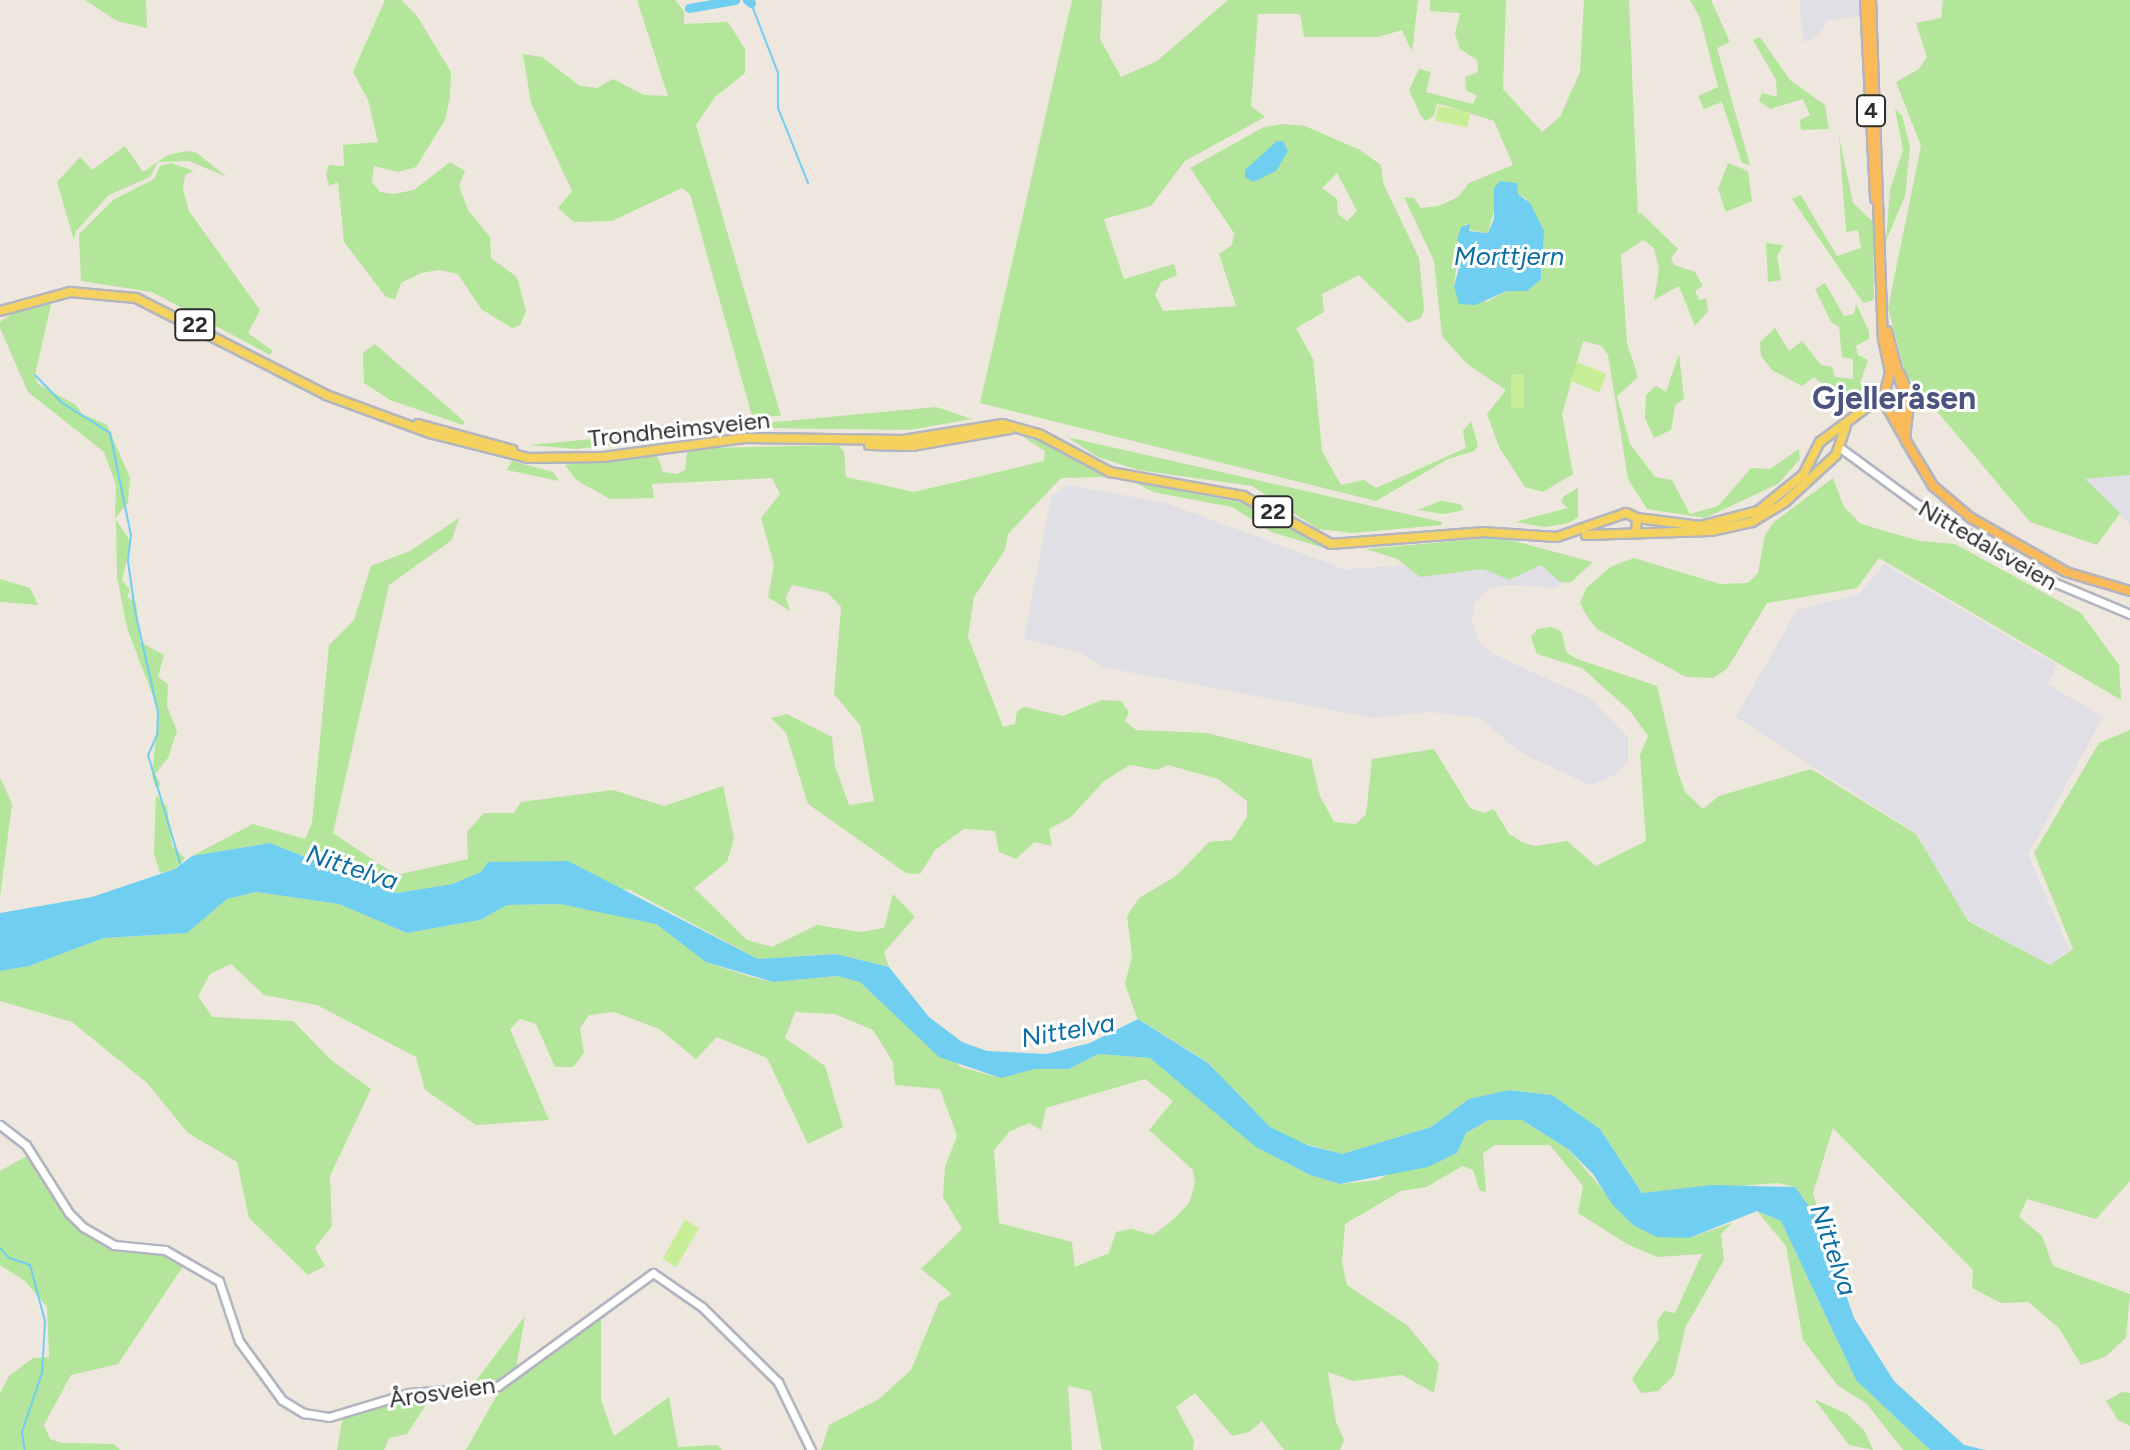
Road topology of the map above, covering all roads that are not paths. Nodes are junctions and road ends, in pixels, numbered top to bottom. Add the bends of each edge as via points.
1 (1868, 0) edge
2 (0, 311) edge
3 (1884, 323) junction
4 (1896, 366) junction
5 (1899, 389) junction
6 (1885, 392) junction
7 (1900, 406) junction
8 (1888, 407) junction
9 (1867, 408) junction
10 (1846, 428) junction
11 (1828, 438) junction
12 (1906, 440) junction
13 (1839, 446) junction
14 (1818, 452) junction
15 (1832, 458) junction
16 (1854, 459) junction
17 (1618, 517) junction
18 (1637, 518) junction
19 (1636, 532) junction
20 (1619, 533) junction
21 (1519, 535) junction
22 (2130, 591) edge
23 (2130, 614) edge
24 (0, 1125) edge
25 (811, 1450) edge

1 - 3 highway, 4
2 - 21 main road, Trondheimsveien / 22 via 54,294 128,296 179,316 326,395 378,414 561,459 745,438 911,439 996,424 1034,433 1110,472 1248,497 1325,543 1482,532
3 - 4 highway, 4
3 - 6 highway, 4
4 - 5 highway, 4
4 - 12 highway, 4 via 1910,397
5 - 6 highway
5 - 7 highway, 4 via 1904,399
6 - 8 highway, 4
6 - 9 main road, 22
7 - 8 highway
7 - 12 highway, 4
8 - 9 main road
8 - 12 highway, 4
9 - 10 main road, 22
10 - 11 main road, 22
10 - 13 main road, 22
11 - 13 main road
11 - 14 main road, 22
12 - 22 highway, 4 via 1933,486 1971,518 2066,572
13 - 15 main road, 22
13 - 16 main road, Nittedalsveien
14 - 15 main road
14 - 18 main road, 22 via 1788,490 1743,517 1700,526
15 - 16 main road, Nittedalsveien
15 - 19 main road, 22 via 1785,502 1745,524 1711,531
16 - 23 main road, Nittedalsveien via 1924,508 2032,571
17 - 18 main road, 22 via 1629,513
17 - 20 main road
17 - 21 main road, Trondheimsveien / 22 via 1563,536
18 - 19 main road
19 - 20 main road, 22
20 - 21 main road, Trondheimsveien / 22 via 1550,542
24 - 25 main road, Årosveien via 26,1145 83,1227 114,1245 165,1250 219,1281 239,1341 282,1400 304,1413 329,1417 409,1393 475,1391 506,1383 653,1273 702,1307 781,1386

